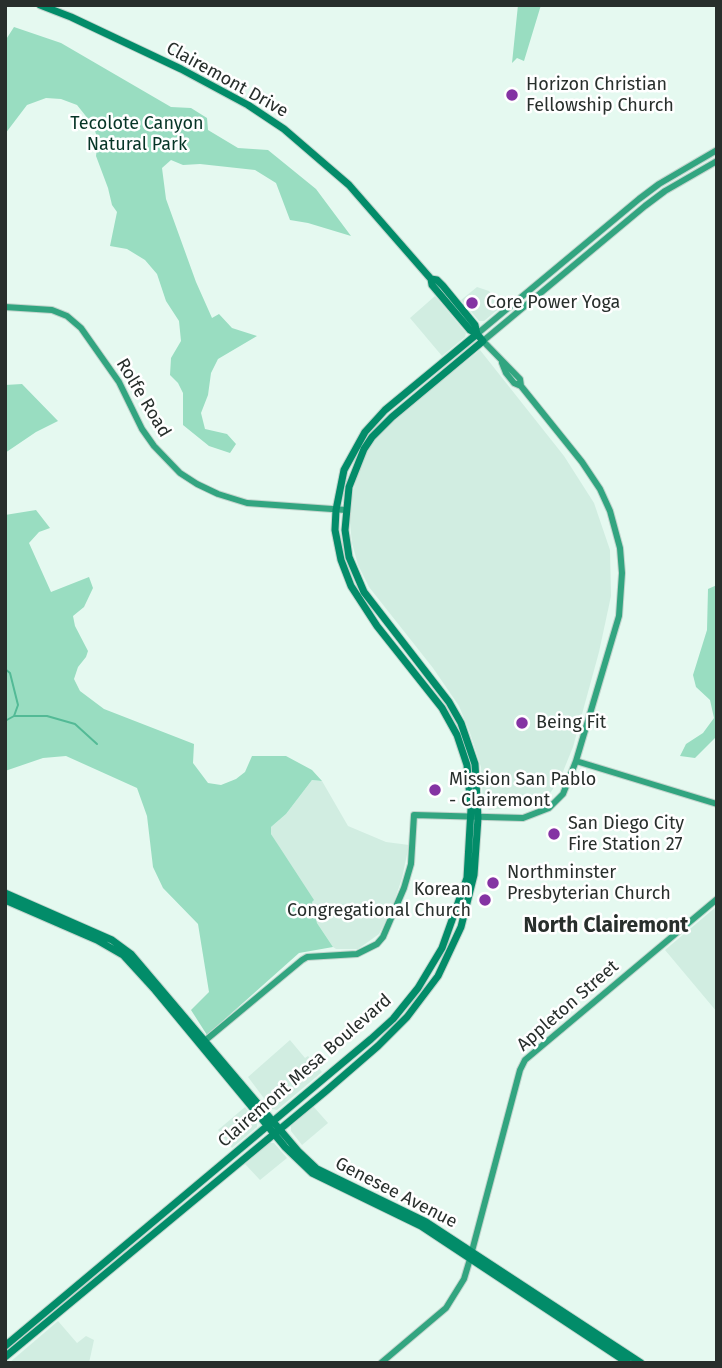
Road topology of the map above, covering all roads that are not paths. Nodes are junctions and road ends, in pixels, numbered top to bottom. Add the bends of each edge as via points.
1 (40, 5) edge
2 (717, 150) edge
3 (717, 161) edge
4 (5, 307) edge
5 (477, 334) junction
6 (483, 341) junction
7 (336, 510) junction
8 (346, 510) junction
9 (422, 682) junction
10 (438, 687) junction
11 (576, 761) junction
12 (717, 804) edge
13 (474, 817) junction
14 (5, 892) edge
15 (717, 899) edge
16 (5, 901) edge
17 (203, 1043) junction
18 (271, 1124) junction
19 (277, 1131) junction
20 (471, 1255) junction
21 (5, 1346) edge
22 (5, 1357) edge
23 (381, 1363) edge
24 (628, 1363) edge
25 (641, 1363) edge

1 - 5 main road, Clairemont Drive via 181,69 284,129 349,185 431,279 443,286 475,325
2 - 5 street, Clairemont Mesa Boulevard via 649,191
3 - 6 street, Clairemont Mesa Boulevard via 645,206
4 - 7 street, Rolfe Road via 52,310 80,327 119,382 154,446 197,484 247,503
5 - 6 main road, Clairemont Drive
5 - 7 main road, Clairemont Mesa Boulevard via 365,432 344,470
6 - 8 main road, Clairemont Mesa Boulevard via 372,438 353,474
6 - 11 street, Clairemont Drive via 600,489 620,548 619,616
7 - 8 street, Rolfe Road
7 - 9 main road, Clairemont Mesa Boulevard via 335,530 351,586
8 - 10 main road, Clairemont Mesa Boulevard via 349,557 360,584
9 - 10 main road
9 - 13 main road, Clairemont Mesa Boulevard via 461,746
10 - 13 main road, Clairemont Mesa Boulevard via 458,718 472,754
11 - 12 street
11 - 13 street, Clairemont Drive via 563,794 550,808 523,818
13 - 17 street, Clairemont Drive via 414,815 411,864 377,944 357,954 307,957
13 - 18 main road, Clairemont Mesa Boulevard via 461,899 424,979 371,1039
13 - 19 main road, Clairemont Mesa Boulevard via 474,875 468,903 438,975 399,1025
14 - 17 main road, Genesee Avenue via 122,946
15 - 20 street, Appleton Street via 525,1060
16 - 17 main road, Genesee Avenue via 123,954
17 - 18 main road, Genesee Avenue
18 - 19 main road, Genesee Avenue
18 - 21 main road, Clairemont Mesa Boulevard
19 - 20 main road, Genesee Avenue via 317,1169 418,1218
19 - 22 main road, Clairemont Mesa Boulevard
20 - 23 street, Appleton Street via 464,1279 446,1308
20 - 24 main road, Genesee Avenue
20 - 25 main road, Genesee Avenue

